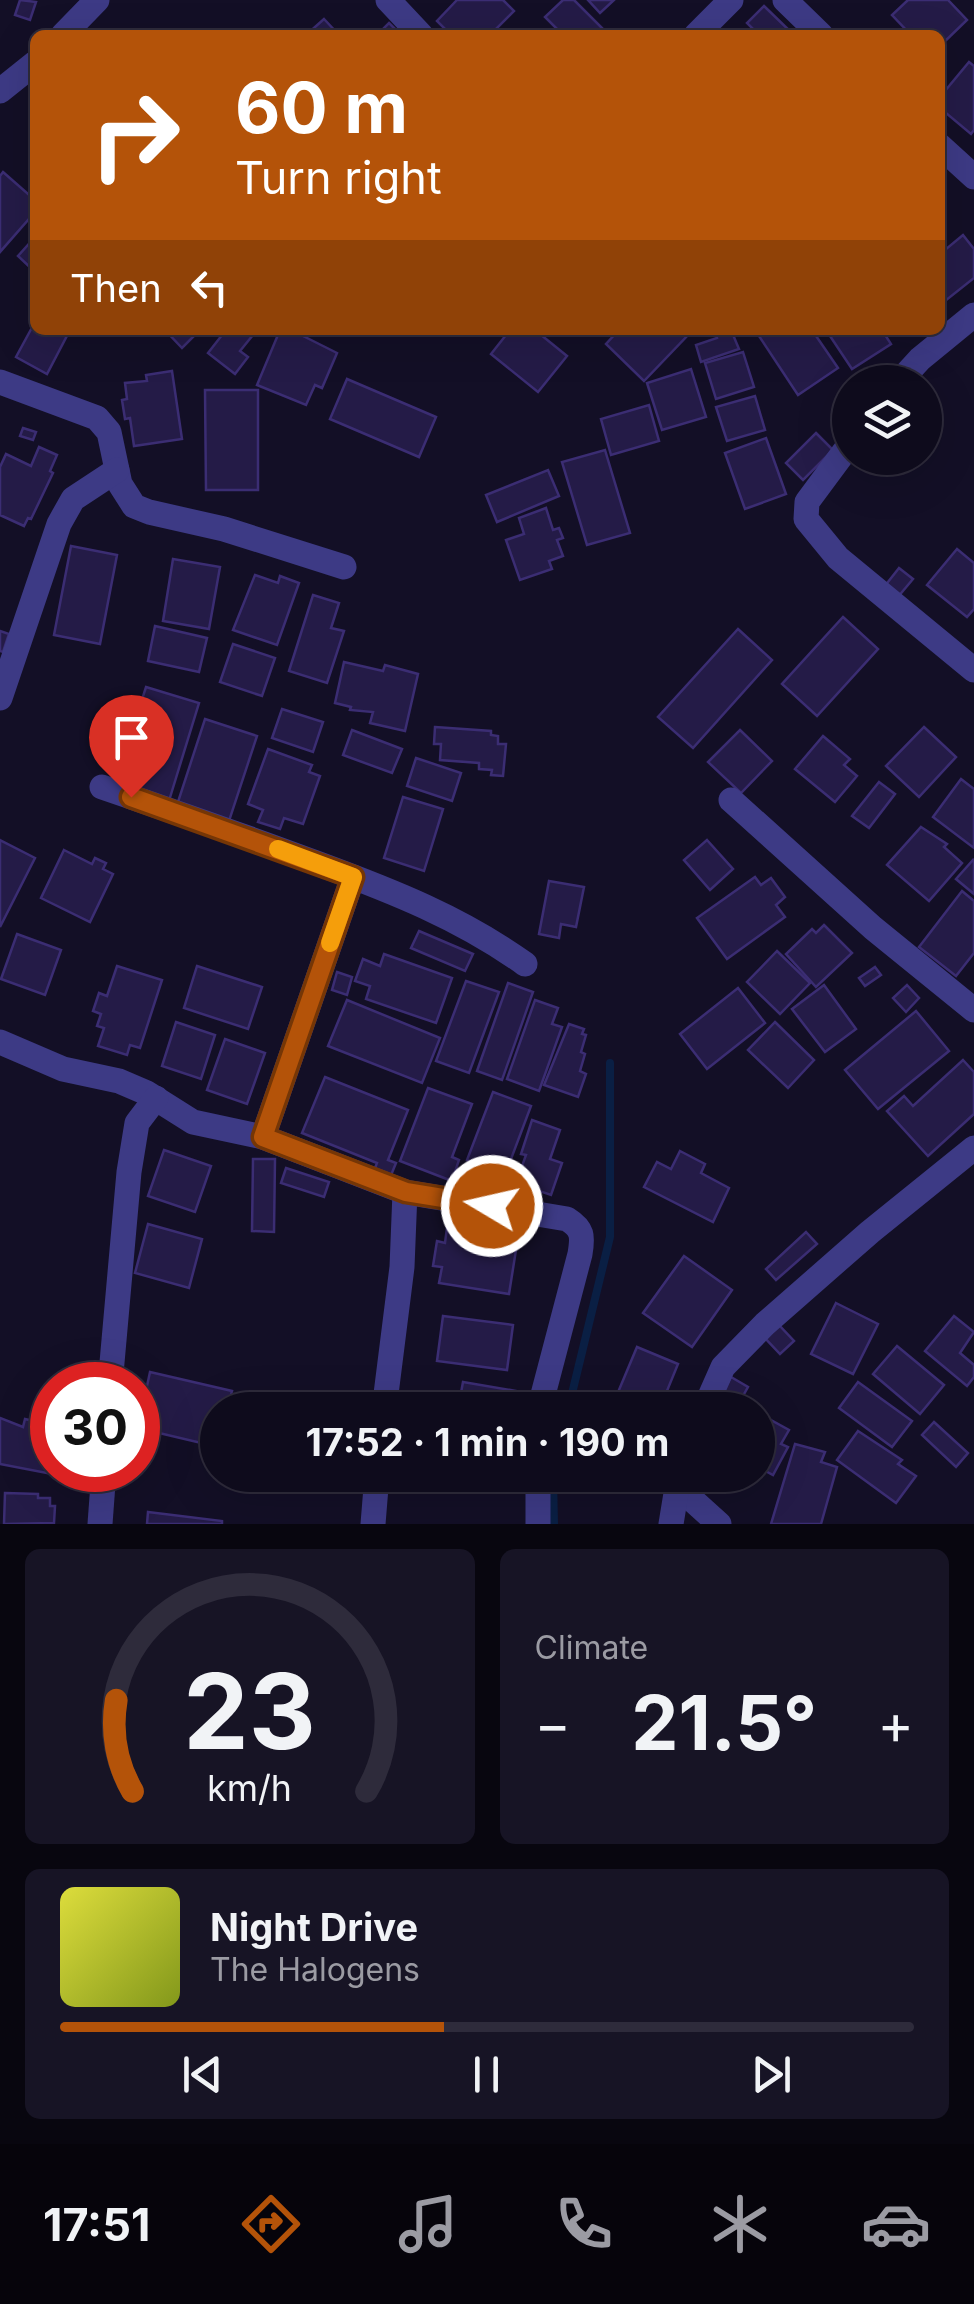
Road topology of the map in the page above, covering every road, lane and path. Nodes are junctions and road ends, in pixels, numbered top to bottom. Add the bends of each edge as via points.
1 (97, 0) edge
2 (388, 0) edge
3 (731, 0) edge
4 (785, 0) edge
5 (68, 30) edge
6 (417, 30) edge
7 (701, 30) edge
8 (815, 30) edge
9 (30, 67) edge
10 (0, 91) edge
11 (945, 151) edge
12 (974, 177) edge
13 (974, 314) edge
14 (915, 365) edge
15 (0, 382) edge
16 (832, 468) edge
17 (117, 470) junction
18 (344, 566) dead end
19 (974, 670) edge
20 (0, 698) edge
21 (102, 788) dead end
22 (731, 800) dead end
23 (353, 877) junction
24 (524, 964) dead end
25 (974, 1010) edge
26 (0, 1042) edge
27 (156, 1098) junction
28 (263, 1137) junction
29 (974, 1148) edge
30 (406, 1192) junction
31 (112, 1362) edge
32 (386, 1392) edge
33 (544, 1392) edge
34 (712, 1392) edge
35 (102, 1492) edge
36 (376, 1492) edge
37 (538, 1492) edge
38 (676, 1492) edge
39 (686, 1492) edge
40 (100, 1524) edge
41 (373, 1524) edge
42 (538, 1524) edge
43 (671, 1524) edge
44 (719, 1524) edge

1 - 5 street
2 - 6 street
3 - 7 street
4 - 8 street
9 - 10 street
11 - 12 street
13 - 14 street
15 - 17 street via 96,418 109,432
16 - 19 street via 807,502 814,530 838,558
17 - 18 street via 124,495 148,512
17 - 20 street via 74,499 58,524
21 - 23 street
22 - 25 street
23 - 24 street via 466,924
23 - 28 street
26 - 27 street
27 - 28 street via 193,1122
27 - 31 street via 137,1123 128,1172
28 - 30 street
29 - 34 street via 755,1334 723,1367
30 - 32 street
30 - 33 street via 567,1218 578,1226 580,1254
35 - 40 street
36 - 41 street
37 - 42 street
38 - 43 street
39 - 44 street

